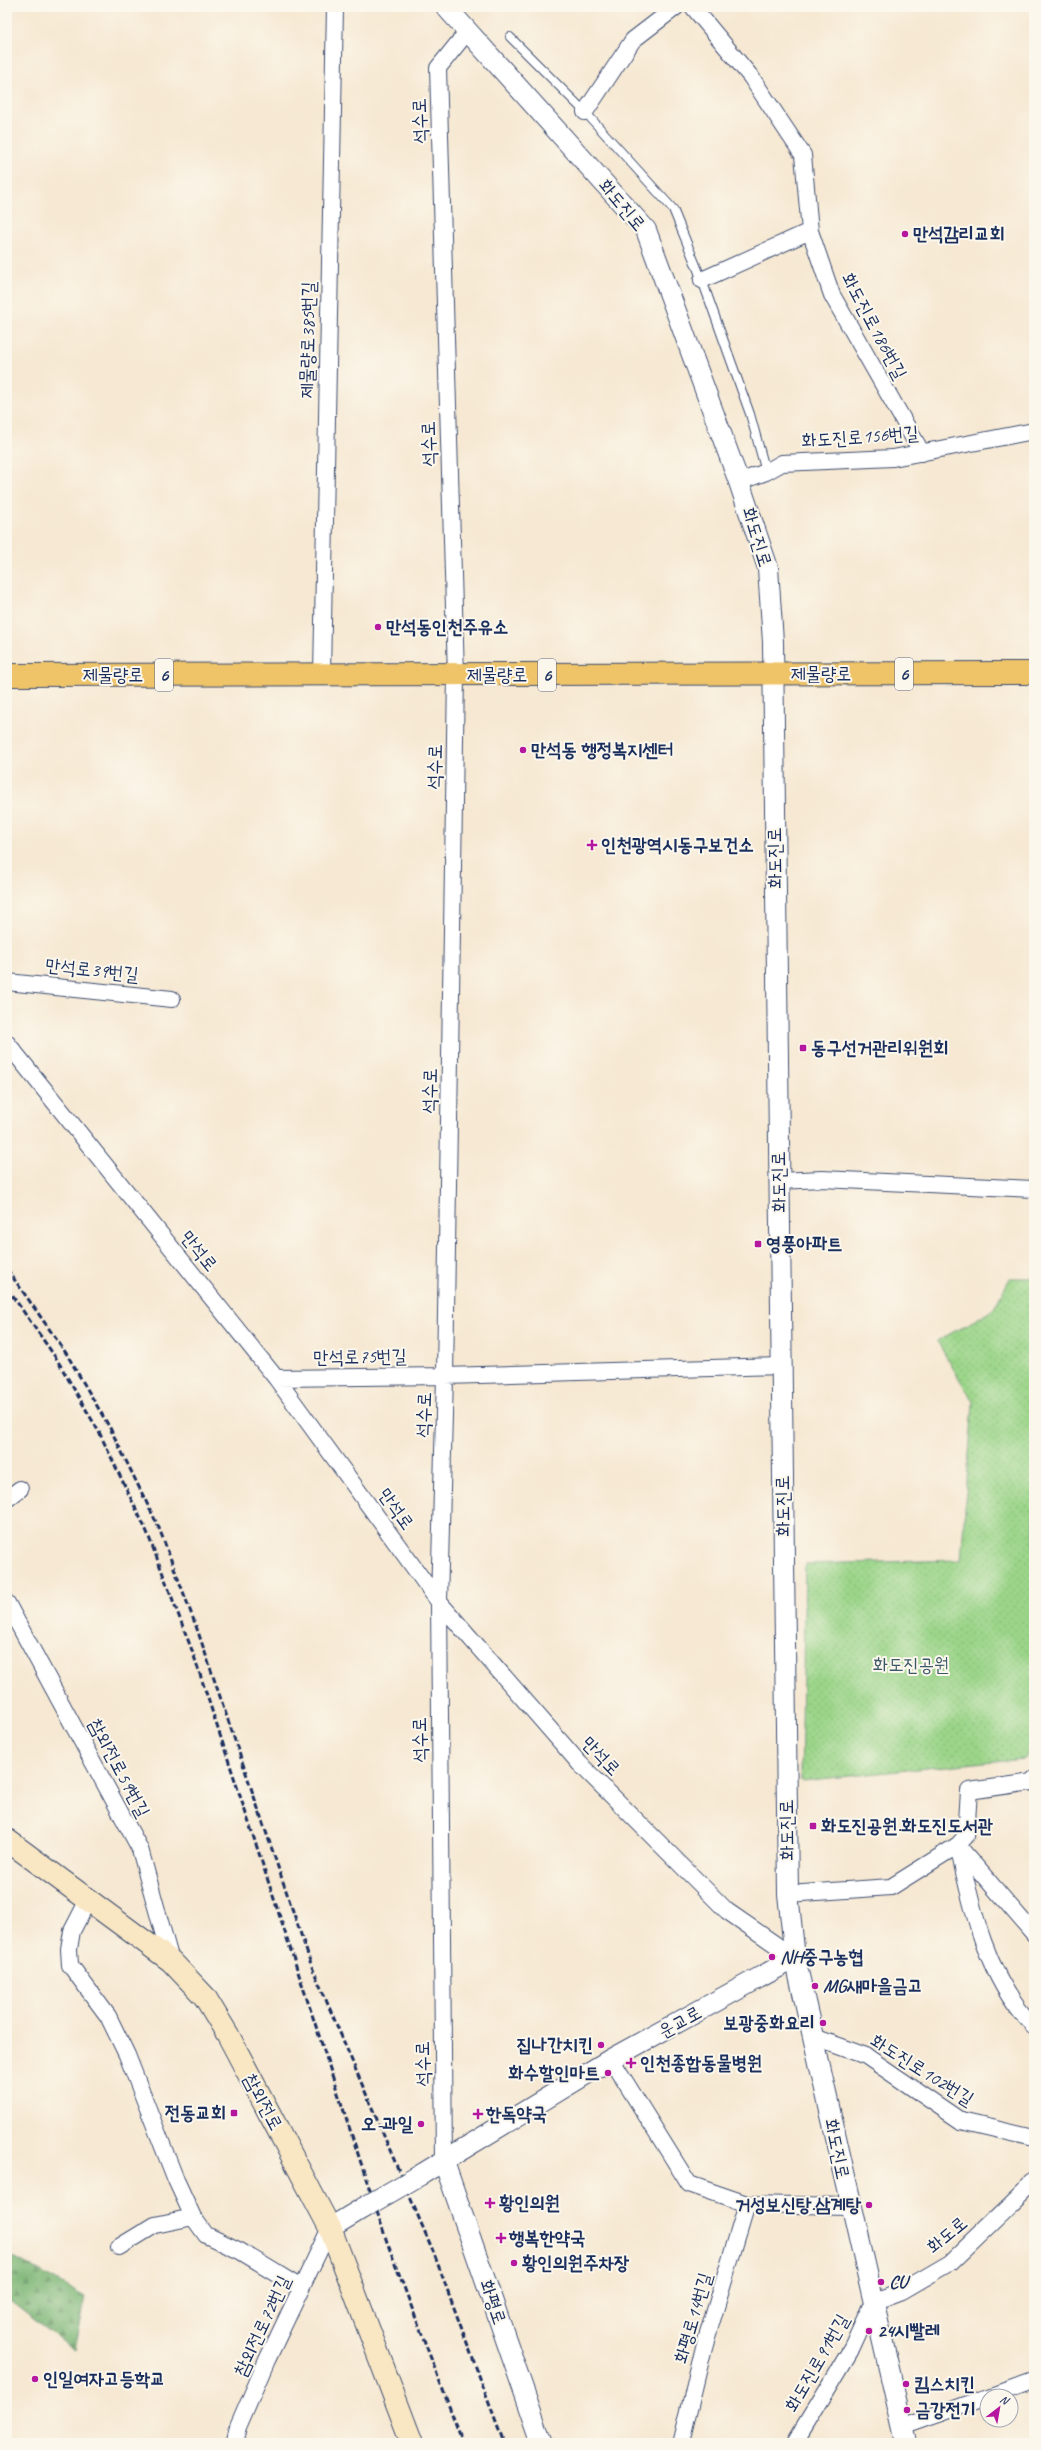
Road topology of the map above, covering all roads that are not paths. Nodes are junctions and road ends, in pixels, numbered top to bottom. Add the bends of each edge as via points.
1 (334, 7) edge
2 (446, 7) edge
3 (676, 7) edge
4 (693, 7) edge
5 (467, 32) junction
6 (510, 37) dead end
7 (585, 112) junction
8 (810, 231) junction
9 (702, 280) junction
10 (1034, 431) edge
11 (922, 453) junction
12 (766, 472) junction
13 (739, 482) junction
14 (1034, 673) edge
15 (322, 674) junction
16 (773, 674) junction
17 (7, 675) edge
18 (456, 675) junction
19 (7, 982) edge
20 (172, 999) dead end
21 (7, 1043) edge
22 (779, 1181) junction
23 (1034, 1190) edge
24 (781, 1366) junction
25 (445, 1376) junction
26 (276, 1378) junction
27 (20, 1489) dead end
28 (7, 1499) edge
29 (439, 1602) junction
30 (7, 1603) edge
31 (1034, 1779) edge
32 (7, 1840) edge
33 (958, 1845) junction
34 (788, 1894) junction
35 (88, 1900) junction
36 (1034, 1934) edge
37 (795, 1958) junction
38 (171, 1961) junction
39 (1034, 2027) edge
40 (813, 2037) junction
41 (611, 2059) junction
42 (1034, 2138) edge
43 (444, 2162) junction
44 (1034, 2182) edge
45 (747, 2204) junction
46 (850, 2206) junction
47 (193, 2218) junction
48 (330, 2228) junction
49 (119, 2247) dead end
50 (301, 2288) junction
51 (874, 2302) junction
52 (1034, 2380) edge
53 (1012, 2388) edge
54 (979, 2401) edge
55 (904, 2435) edge
56 (234, 2443) edge
57 (412, 2443) edge
58 (542, 2443) edge
59 (681, 2443) edge
60 (795, 2443) edge

1 - 15 street, 제물량로385번길
2 - 5 street, 화도진로
3 - 7 street via 633,40
4 - 8 street, 화도진로186번길 via 751,76 803,155
5 - 13 street, 화도진로 via 646,230
5 - 18 street, 석수로 via 438,68
6 - 7 lane
7 - 9 lane via 673,209
8 - 9 street
8 - 11 street, 화도진로186번길 via 832,295
9 - 12 lane via 750,414
10 - 11 street, 화도진로156번길
11 - 12 street, 화도진로156번길 via 893,458 782,463
12 - 13 street, 화도진로156번길
13 - 16 street, 화도진로 via 768,568
14 - 16 main road, 제물량로 / 6
15 - 17 main road, 제물량로 / 6
15 - 18 main road, 제물량로 / 6
16 - 18 main road, 제물량로 / 6
16 - 22 street, 화도진로
18 - 25 street, 석수로
19 - 20 street, 만석로39번길
21 - 26 street, 만석로
22 - 23 street via 822,1179
22 - 24 street, 화도진로
24 - 25 street, 만석로75번길
24 - 34 street, 화도진로
25 - 26 street, 만석로75번길
25 - 29 street, 석수로
26 - 29 street, 만석로
27 - 28 street
29 - 37 street, 만석로 via 580,1764 727,1911
29 - 43 street, 석수로
30 - 38 street, 참외전로59번길 via 140,1849
31 - 33 street via 1032,1782 969,1791 966,1836
32 - 35 main road, 참외전로
33 - 34 street via 891,1887
33 - 36 street
33 - 39 street via 968,1890 990,1958 1009,1996
34 - 37 street, 화도진로
35 - 38 main road, 참외전로
35 - 47 street via 72,1931 70,1965 108,2016
37 - 40 street, 화도진로
37 - 41 street, 운교로
38 - 48 main road, 참외전로 via 205,1997 228,2035
40 - 42 street, 화도진로102번길 via 866,2056 961,2121
40 - 46 street, 화도진로
41 - 43 street, 운교로
41 - 45 street via 689,2184
43 - 48 street, 운교로, bridge
43 - 58 street, 화평로
44 - 51 street, 화도로 via 950,2263 902,2291
45 - 46 street
45 - 59 street, 화평로14번길 via 704,2347
46 - 51 street, 화도진로
47 - 49 street via 155,2225
47 - 50 street via 206,2235 240,2251
48 - 50 street, 참외전로72번길
48 - 57 main road, 참외전로
50 - 56 street, 참외전로72번길 via 238,2427
51 - 55 street, 화도진로
51 - 60 street, 화도진로91번길 via 852,2348
52 - 53 street
54 - 55 street

